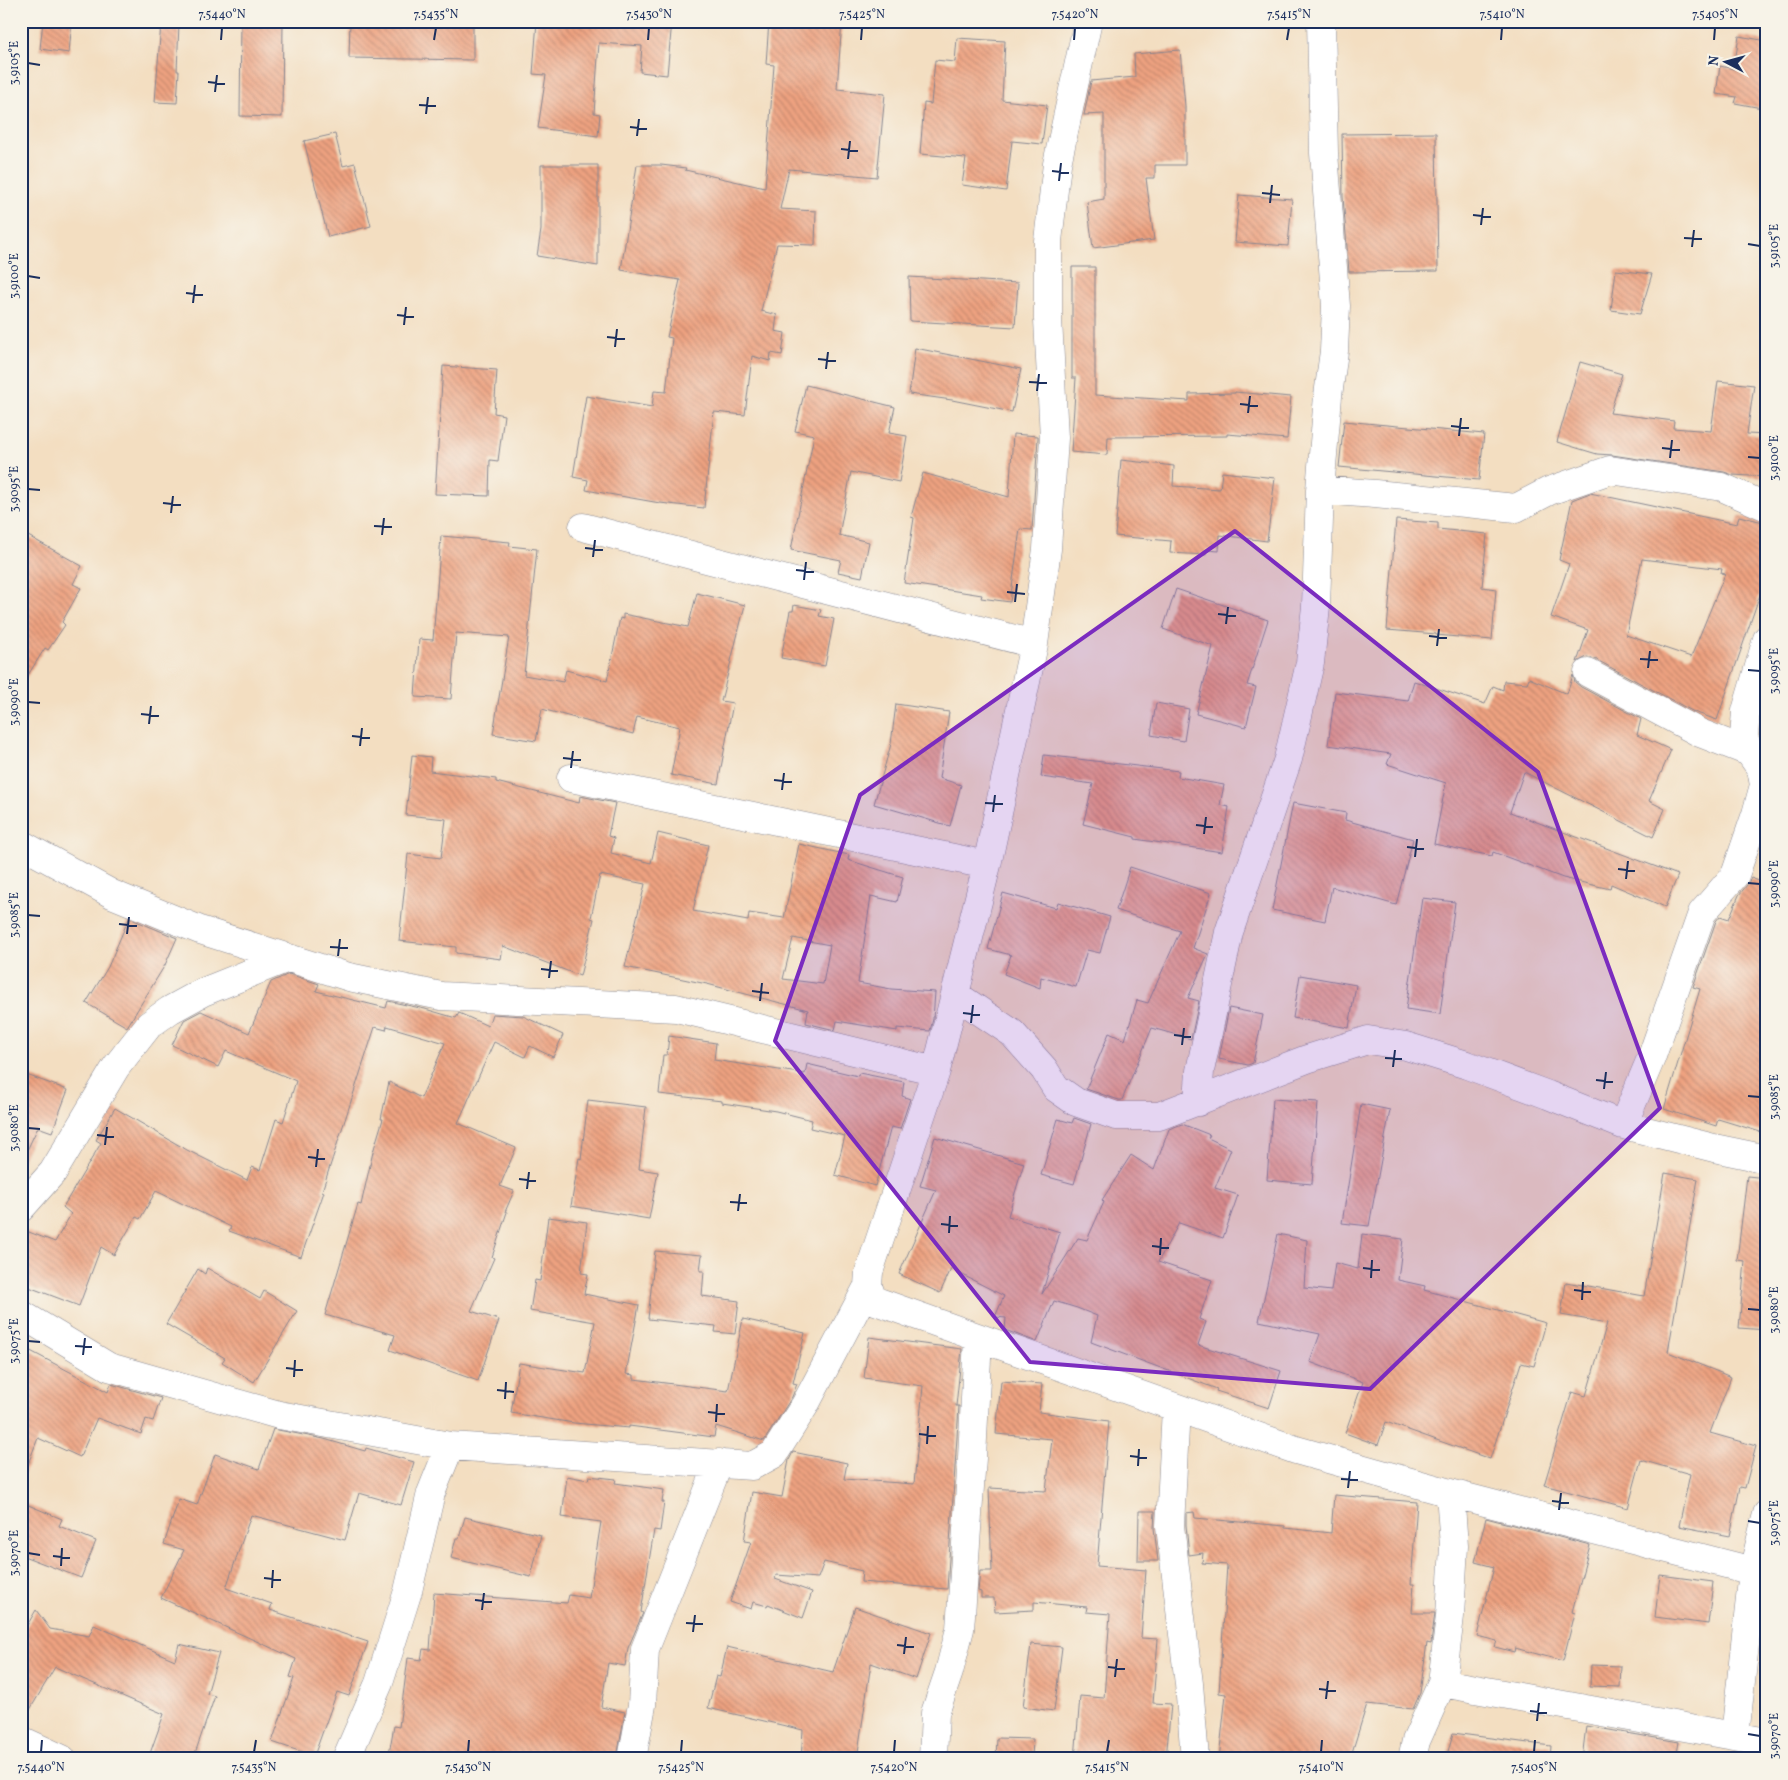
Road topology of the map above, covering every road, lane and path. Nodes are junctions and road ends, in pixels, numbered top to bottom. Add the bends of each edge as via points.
1 (1088, 21) edge
2 (1321, 21) edge
3 (1320, 490) junction
4 (1767, 507) edge
5 (583, 527) dead end
6 (1767, 639) edge
7 (1034, 644) junction
8 (1588, 673) dead end
9 (1749, 752) junction
10 (571, 778) dead end
11 (21, 844) edge
12 (987, 865) junction
13 (288, 958) junction
14 (956, 995) junction
15 (936, 1071) junction
16 (1198, 1102) junction
17 (1623, 1125) junction
18 (1767, 1159) edge
19 (21, 1208) edge
20 (868, 1286) junction
21 (21, 1314) edge
22 (978, 1338) junction
23 (1176, 1408) junction
24 (450, 1446) junction
25 (719, 1464) junction
26 (1450, 1493) junction
27 (1767, 1514) edge
28 (1753, 1571) junction
29 (1442, 1683) junction
30 (1735, 1736) junction
31 (21, 1740) edge
32 (1767, 1742) edge
33 (62, 1759) edge
34 (346, 1759) edge
35 (632, 1759) edge
36 (934, 1759) edge
37 (1195, 1759) edge
38 (1412, 1759) edge

1 - 7 street via 1057,164 1048,240 1054,438 1047,549
2 - 3 street via 1324,152 1336,306
3 - 4 street via 1516,508 1549,491 1610,470 1722,487
3 - 16 street via 1316,606 1310,663 1288,759 1230,932 1200,1071
5 - 7 street
6 - 9 street via 1746,711 1744,737
7 - 12 street
8 - 9 street via 1700,733
9 - 17 street via 1761,769 1764,785 1736,875 1702,913 1652,1056
10 - 12 street
11 - 13 street via 112,894 200,930
12 - 14 street
13 - 15 street via 348,977 441,996 676,1008
13 - 19 street via 203,992 149,1025 116,1067 52,1172
14 - 15 street
14 - 16 street via 1012,1033 1056,1088 1076,1102 1116,1116 1159,1116
15 - 20 street via 869,1272
16 - 17 street via 1306,1059 1368,1040 1406,1046 1467,1065
17 - 18 street
20 - 22 street via 873,1300
20 - 25 street via 805,1405 774,1454 752,1466
21 - 24 street via 109,1367 280,1415
22 - 23 street
22 - 36 street via 960,1629 950,1672 935,1713
23 - 26 street via 1296,1450
23 - 37 street via 1170,1526
24 - 25 street
24 - 34 street via 431,1493 408,1591 379,1683
25 - 35 street via 645,1649 642,1705
26 - 28 street
26 - 29 street via 1454,1546
27 - 28 street
28 - 30 street
29 - 30 street
29 - 38 street via 1416,1741
30 - 32 street
31 - 33 street

